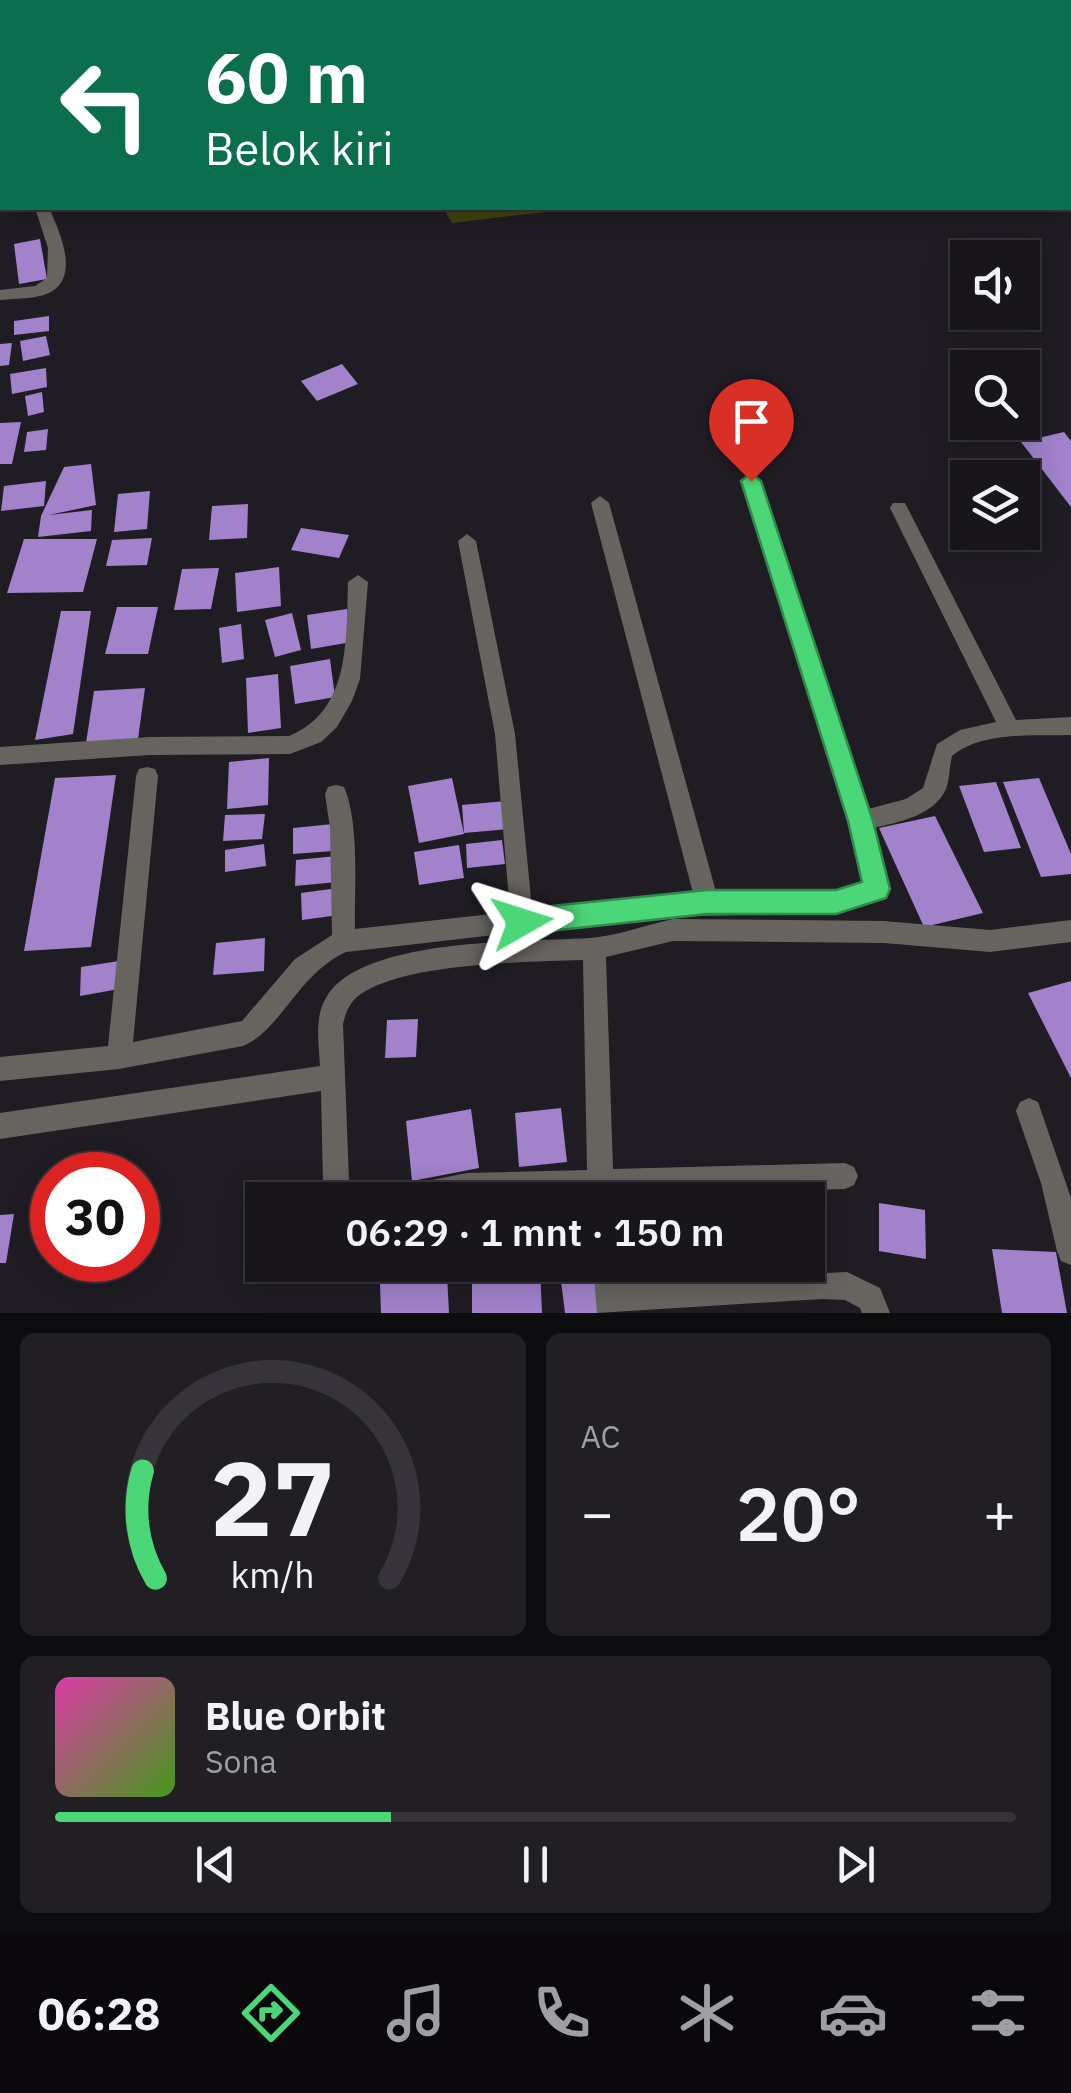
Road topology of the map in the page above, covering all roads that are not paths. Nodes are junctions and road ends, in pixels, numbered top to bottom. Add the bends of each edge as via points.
1 (662, 0) edge
2 (670, 0) edge
3 (43, 210) edge
4 (0, 296) edge
5 (751, 481) dead end
6 (600, 503) dead end
7 (899, 508) dead end
8 (467, 541) dead end
9 (358, 582) dead end
10 (1071, 726) edge
11 (1010, 728) junction
12 (0, 756) edge
13 (147, 776) dead end
14 (336, 794) dead end
15 (861, 821) junction
16 (707, 902) junction
17 (522, 922) junction
18 (1071, 930) edge
19 (344, 941) junction
20 (594, 949) junction
21 (119, 1057) junction
22 (0, 1069) edge
23 (333, 1077) junction
24 (1029, 1111) dead end
25 (0, 1126) edge
26 (845, 1176) dead end
27 (336, 1182) edge
28 (600, 1182) edge
29 (753, 1182) edge
30 (1071, 1251) edge
31 (610, 1306) edge
32 (876, 1313) edge

1 - 2 street
3 - 4 street via 54,243 54,283
5 - 15 street
6 - 16 street
7 - 11 street
8 - 17 street via 506,734
9 - 12 street via 354,669 346,694 308,741
10 - 11 street
11 - 15 street via 946,747 934,791 923,801
13 - 21 street
14 - 19 street
15 - 16 street via 876,878 870,894 836,902
16 - 17 street
17 - 19 street
18 - 20 street via 990,941 884,932 673,930
19 - 21 street via 302,965 251,1030
20 - 23 street via 500,951 403,966 354,984 336,1004 331,1024
20 - 28 street
21 - 22 street
23 - 25 street
23 - 27 street
24 - 30 street
26 - 29 street
31 - 32 street via 822,1285 847,1286 870,1298

